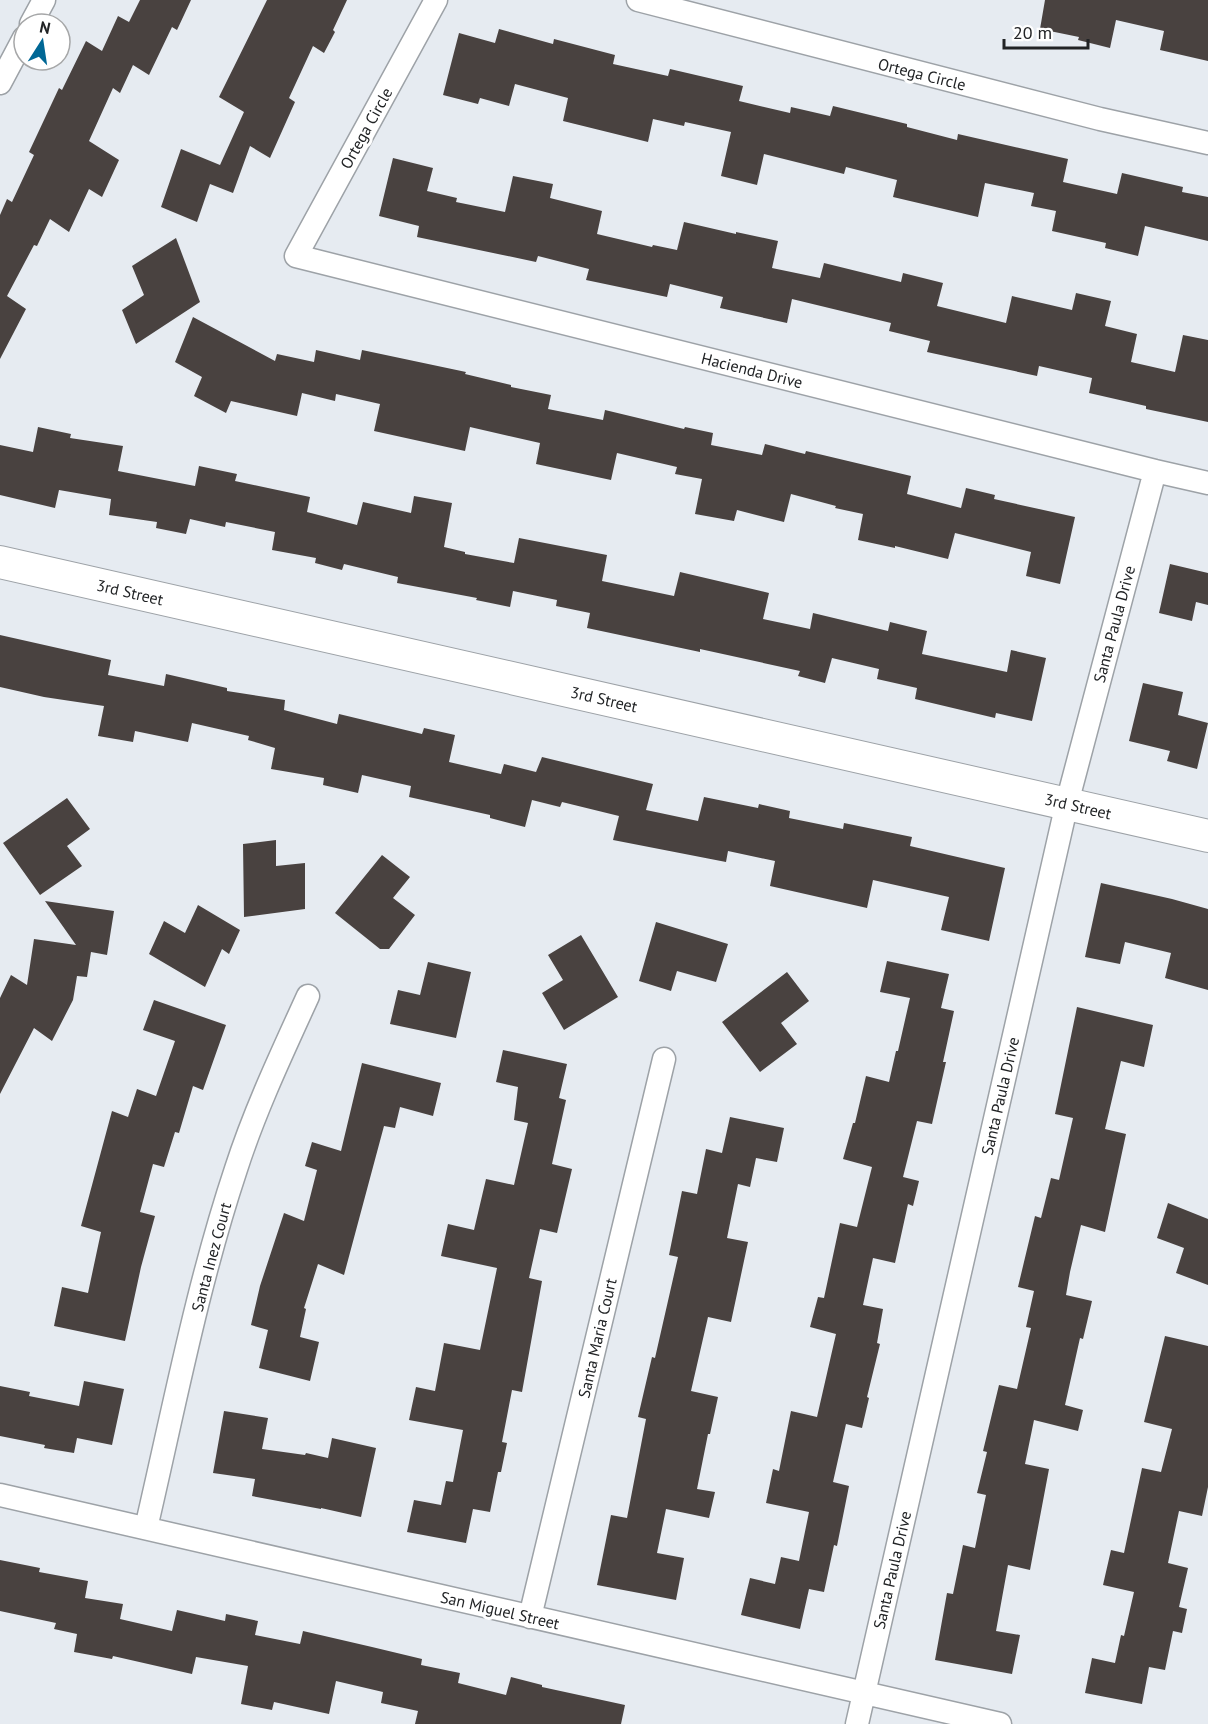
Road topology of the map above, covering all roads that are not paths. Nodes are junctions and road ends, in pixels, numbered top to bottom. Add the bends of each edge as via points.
1 (436, 0) edge
2 (638, 0) edge
3 (12, 60) edge
4 (0, 83) edge
5 (1208, 143) edge
6 (296, 256) joint
7 (1155, 471) junction
8 (1208, 483) edge
9 (0, 562) edge
10 (1067, 803) junction
11 (1208, 836) edge
12 (308, 996) dead end
13 (664, 1059) dead end
14 (0, 1496) edge
15 (146, 1528) junction
16 (530, 1617) junction
17 (864, 1693) junction
18 (857, 1724) edge
19 (1000, 1724) edge

1 - 6 street, Ortega Circle
2 - 5 street, Ortega Circle via 1100,119
3 - 4 street
6 - 7 street, Hacienda Drive
7 - 8 street, Hacienda Drive
7 - 10 street, Santa Paula Drive
9 - 10 street, 3rd Street
10 - 11 street, 3rd Street
10 - 17 street, Santa Paula Drive
12 - 15 street, Santa Inez Court via 236,1168 206,1271
13 - 16 street, Santa Maria Court
14 - 15 street, San Miguel Street
15 - 16 street, San Miguel Street
16 - 17 street, San Miguel Street
17 - 18 street, Santa Paula Drive
17 - 19 street, San Miguel Street

